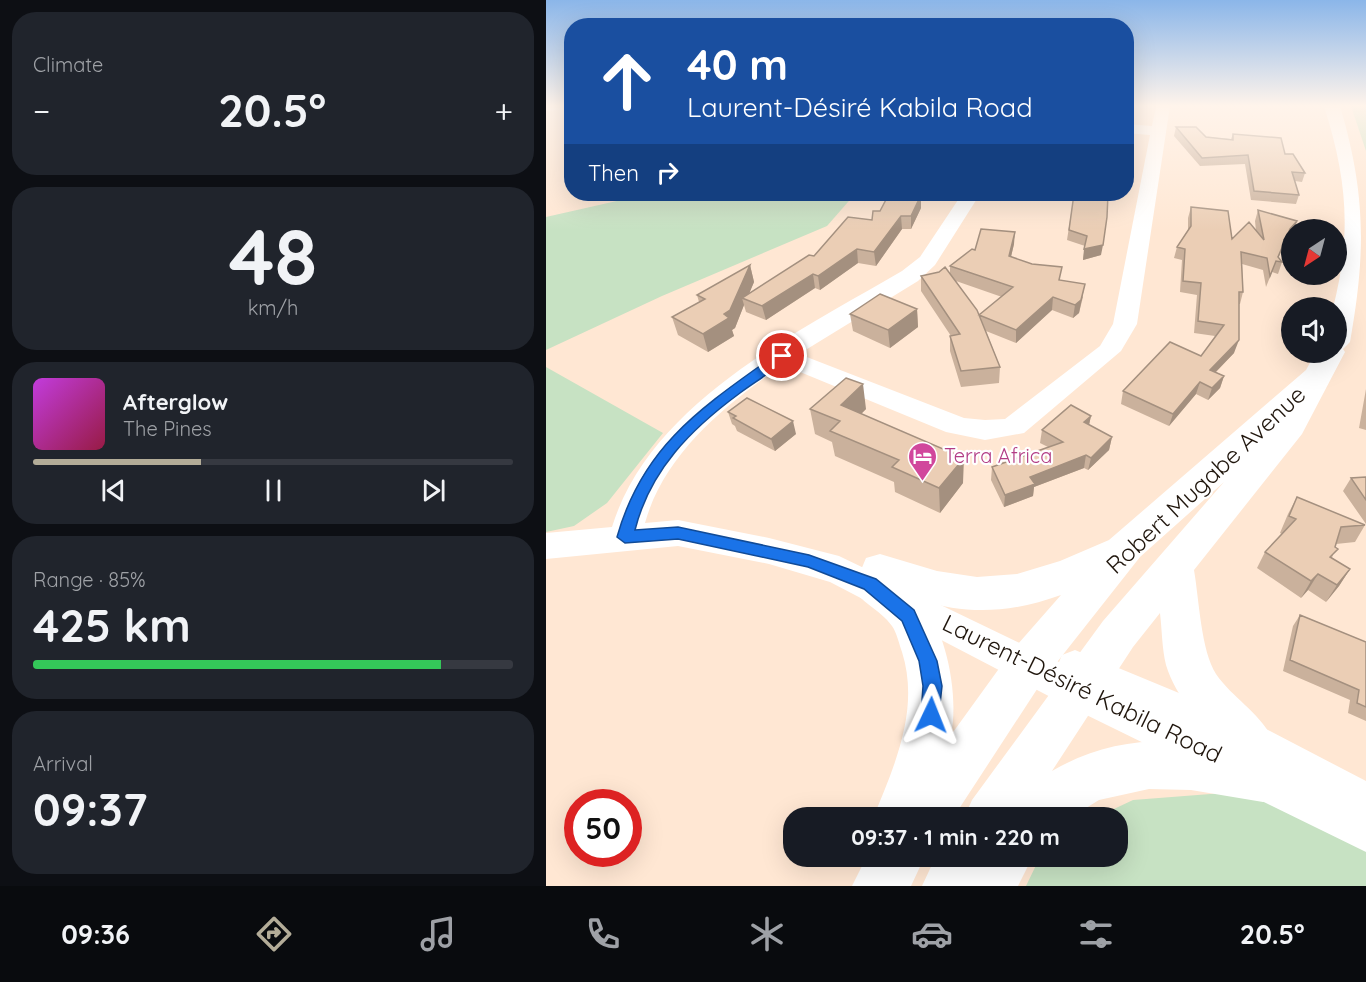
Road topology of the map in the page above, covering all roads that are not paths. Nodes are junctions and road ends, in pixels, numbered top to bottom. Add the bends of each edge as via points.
1 (1154, 147) edge
2 (1348, 147) edge
3 (967, 201) edge
4 (1347, 308) edge
5 (782, 356) junction
6 (1322, 363) edge
7 (1325, 363) edge
8 (625, 537) junction
9 (546, 546) edge
10 (1127, 546) junction
11 (1174, 566) junction
12 (875, 577) junction
13 (1034, 658) junction
14 (1083, 682) junction
15 (1257, 760) junction
16 (1366, 804) edge
17 (904, 807) edge
18 (930, 807) edge
19 (998, 807) edge
20 (1046, 807) edge
21 (1366, 829) edge
22 (879, 867) edge
23 (891, 867) edge
24 (960, 867) edge
25 (999, 867) edge
26 (871, 886) edge
27 (880, 886) edge
28 (950, 886) edge
29 (986, 886) edge

1 - 5 street via 1125,324 1109,351 1014,426 977,431 956,425
2 - 4 main road, Robert Mugabe Avenue via 1364,201 1366,246
3 - 5 street via 928,261
5 - 8 street via 707,411 666,451 646,479
6 - 10 main road, Robert Mugabe Avenue via 1220,466
7 - 11 main road, Robert Mugabe Avenue via 1291,426
8 - 9 street, Laurent-Désiré Kabila Road
8 - 12 street, Laurent-Désiré Kabila Road via 678,533
10 - 12 main road via 1070,577 1036,588 1000,593 956,592
10 - 13 main road, Robert Mugabe Avenue
11 - 14 main road, Robert Mugabe Avenue
11 - 15 main road via 1188,664 1201,690
12 - 13 street, Laurent-Désiré Kabila Road
12 - 17 main road via 908,616 928,661 932,686 928,726
13 - 14 street, Laurent-Désiré Kabila Road
13 - 18 main road, Robert Mugabe Avenue
14 - 15 street, Laurent-Désiré Kabila Road
14 - 19 main road, Robert Mugabe Avenue
15 - 16 street, Laurent-Désiré Kabila Road
15 - 20 main road via 1129,767 1064,791
15 - 21 street, Laurent-Désiré Kabila Road
22 - 26 main road
23 - 27 main road
24 - 28 main road
25 - 29 main road

